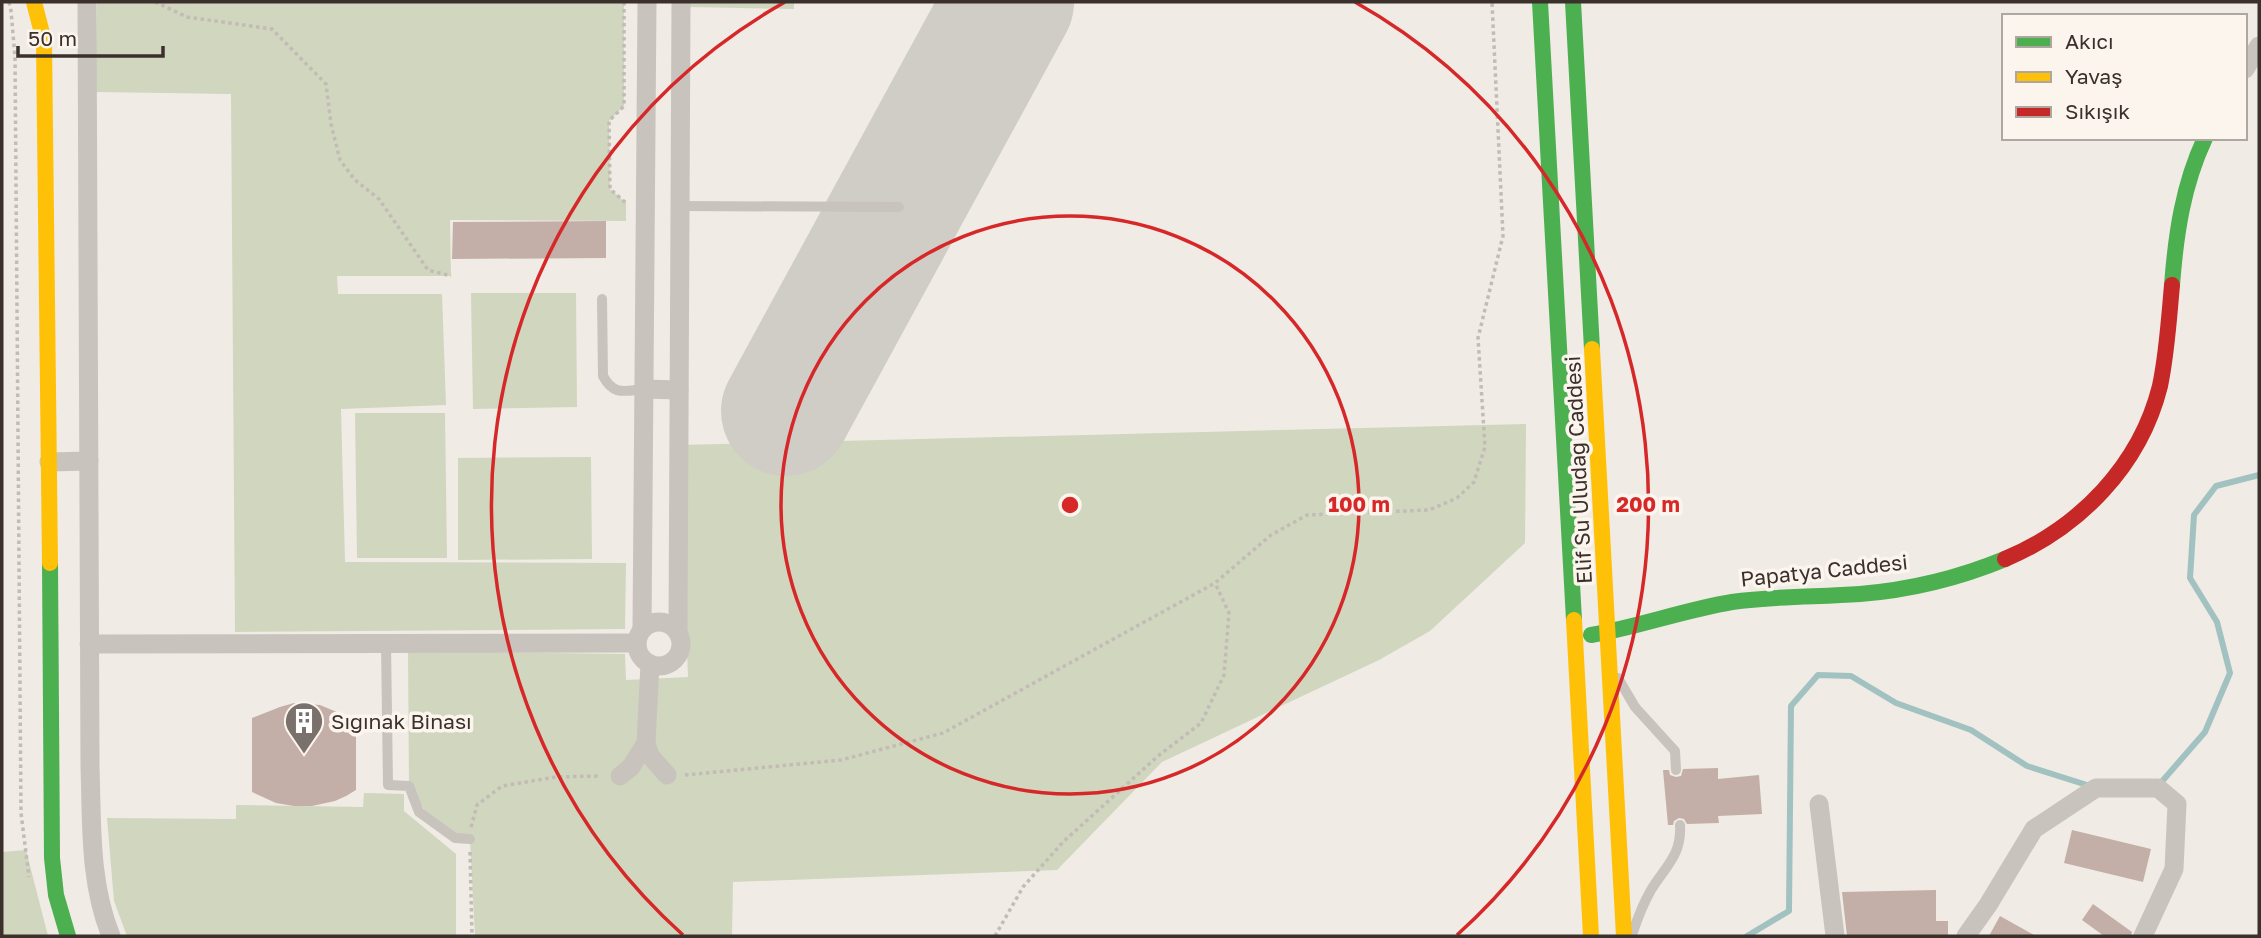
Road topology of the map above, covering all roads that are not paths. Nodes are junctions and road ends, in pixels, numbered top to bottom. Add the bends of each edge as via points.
1 (34, 2) edge
2 (87, 2) edge
3 (648, 2) edge
4 (681, 2) edge
5 (1540, 2) edge
6 (1573, 2) edge
7 (2259, 46) edge
8 (2247, 66) edge
9 (2204, 140) edge
10 (646, 205) junction
11 (680, 206) junction
12 (899, 207) dead end
13 (602, 299) dead end
14 (644, 389) junction
15 (679, 390) junction
16 (89, 461) junction
17 (49, 462) junction
18 (678, 633) junction
19 (1608, 633) junction
20 (639, 636) junction
21 (1576, 638) junction
22 (89, 644) junction
23 (386, 644) junction
24 (1610, 663) junction
25 (650, 664) junction
26 (646, 743) junction
27 (1676, 770) dead end
28 (667, 775) road end
29 (620, 776) road end
30 (1819, 804) dead end
31 (1680, 825) dead end
32 (470, 839) road end
33 (68, 936) edge
34 (111, 936) edge
35 (1591, 936) edge
36 (1624, 936) edge
37 (1632, 936) edge
38 (1835, 936) edge
39 (1966, 936) edge
40 (2143, 936) edge

1 - 17 main road via 44,41
2 - 16 street
3 - 10 street
4 - 11 street
5 - 21 main road, Elif Su Uludağ Caddesi
6 - 19 main road, Elif Su Uludağ Caddesi
7 - 8 street
9 - 19 main road, Papatya Caddesi via 2183,196 2158,392 2122,468 2066,524 1998,562 1946,578 1879,592 1718,604
10 - 11 street
10 - 14 street
11 - 12 lane
11 - 15 street
13 - 14 lane via 603,376 609,386 622,391
14 - 15 street
14 - 20 street
15 - 18 street
16 - 17 street
16 - 22 street
17 - 33 main road via 52,858 55,895
18 - 20 street via 661,622 648,625
18 - 25 street via 681,647 675,659 661,666
19 - 21 main road, Papatya Caddesi
19 - 24 main road, Elif Su Uludağ Caddesi
20 - 23 street
20 - 25 street via 641,657
21 - 35 main road, Elif Su Uludağ Caddesi
22 - 23 street
22 - 34 street via 94,871
23 - 32 lane via 388,785 409,786 419,812 455,838
24 - 27 lane via 1635,707 1675,751
24 - 36 main road, Elif Su Uludağ Caddesi
25 - 26 street
26 - 28 street via 650,756
26 - 29 street
30 - 38 street
31 - 37 lane via 1677,851 1645,902
39 - 40 street via 2034,829 2096,788 2158,788 2177,804 2174,869

